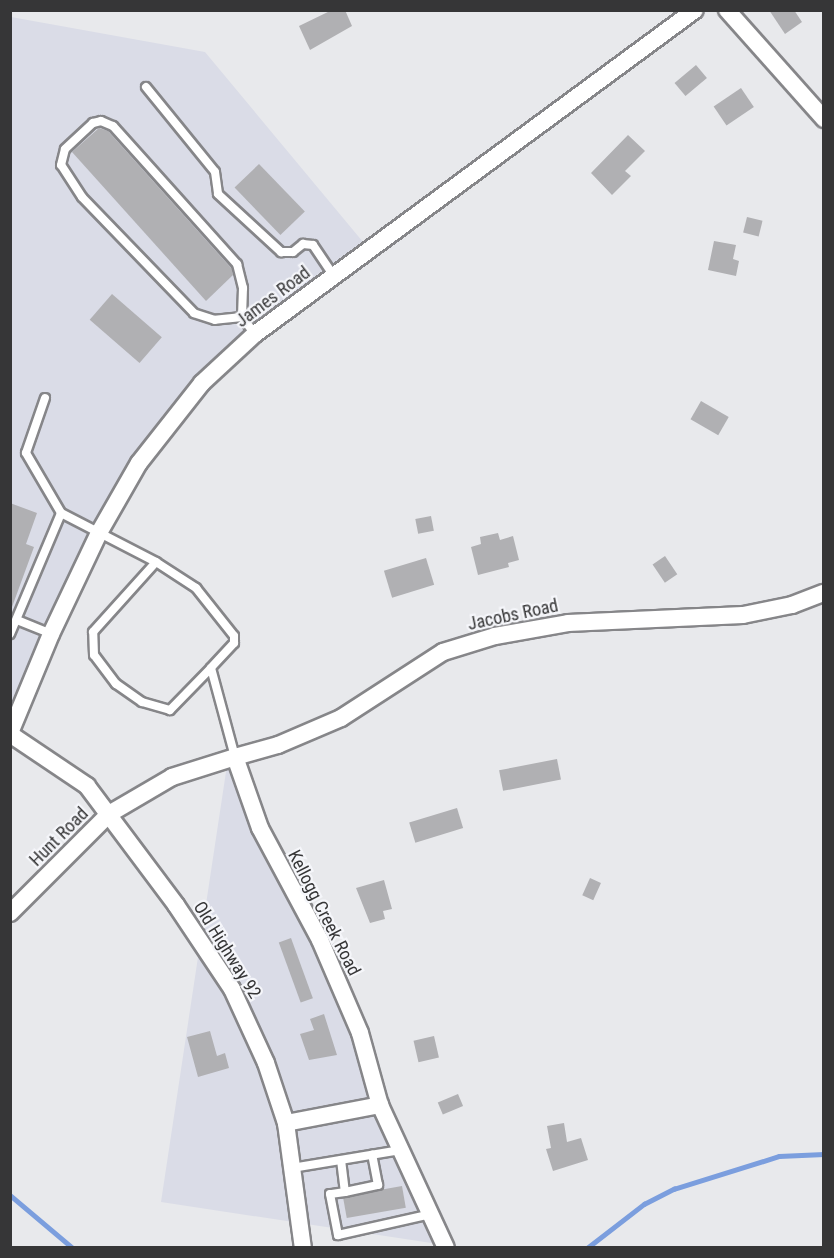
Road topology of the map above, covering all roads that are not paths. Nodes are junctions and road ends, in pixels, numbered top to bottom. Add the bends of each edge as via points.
1 (695, 10) edge
2 (727, 10) edge
3 (146, 87) dead end
4 (824, 119) edge
5 (334, 276) junction
6 (242, 317) junction
7 (255, 334) junction
8 (45, 398) dead end
9 (61, 513) junction
10 (100, 531) junction
11 (156, 562) junction
12 (824, 593) edge
13 (16, 620) junction
14 (10, 634) edge
15 (51, 634) junction
16 (211, 668) junction
17 (10, 734) edge
18 (235, 757) junction
19 (110, 814) junction
20 (10, 913) edge
21 (381, 1105) junction
22 (286, 1124) junction
23 (402, 1150) junction
24 (372, 1155) junction
25 (340, 1160) junction
26 (292, 1168) junction
27 (345, 1191) junction
28 (431, 1214) junction
29 (303, 1248) edge
30 (446, 1248) edge

1 - 5 street, James Road
2 - 4 street
3 - 5 lane via 215,172 218,194 281,252 292,252 303,244 313,246
5 - 7 street, James Road
6 - 6 lane via 243,288 237,264 113,126 101,121 93,123 65,149 62,165 82,197 194,313 215,320
6 - 7 lane
7 - 10 street, James Road via 202,383 139,463
8 - 9 lane via 26,453
9 - 10 lane
9 - 13 lane
10 - 11 lane
10 - 15 street, James Road
11 - 16 lane via 196,588 234,636 234,643
11 - 16 lane via 93,632 94,655 116,684 142,702 170,711
12 - 18 street, Jacobs Road via 792,605 743,615 568,623 495,636 443,652 341,718
13 - 14 lane
13 - 15 lane
15 - 17 street, James Road
16 - 18 lane
17 - 19 street, Old Highway 92 via 87,786
18 - 19 street via 172,777
18 - 21 street, Kellogg Creek Road via 260,828 320,940 360,1033
19 - 20 street, Hunt Road
19 - 22 street, Old Highway 92 via 232,989 266,1063
21 - 22 street
21 - 23 street, Kellogg Creek Road
22 - 26 street, Old Highway 92
23 - 24 lane
23 - 28 street, Kellogg Creek Road
24 - 25 lane
24 - 27 lane via 378,1185
25 - 26 lane
25 - 27 lane
26 - 29 street, Old Highway 92
27 - 28 lane via 330,1194 338,1235
28 - 30 street, Kellogg Creek Road

